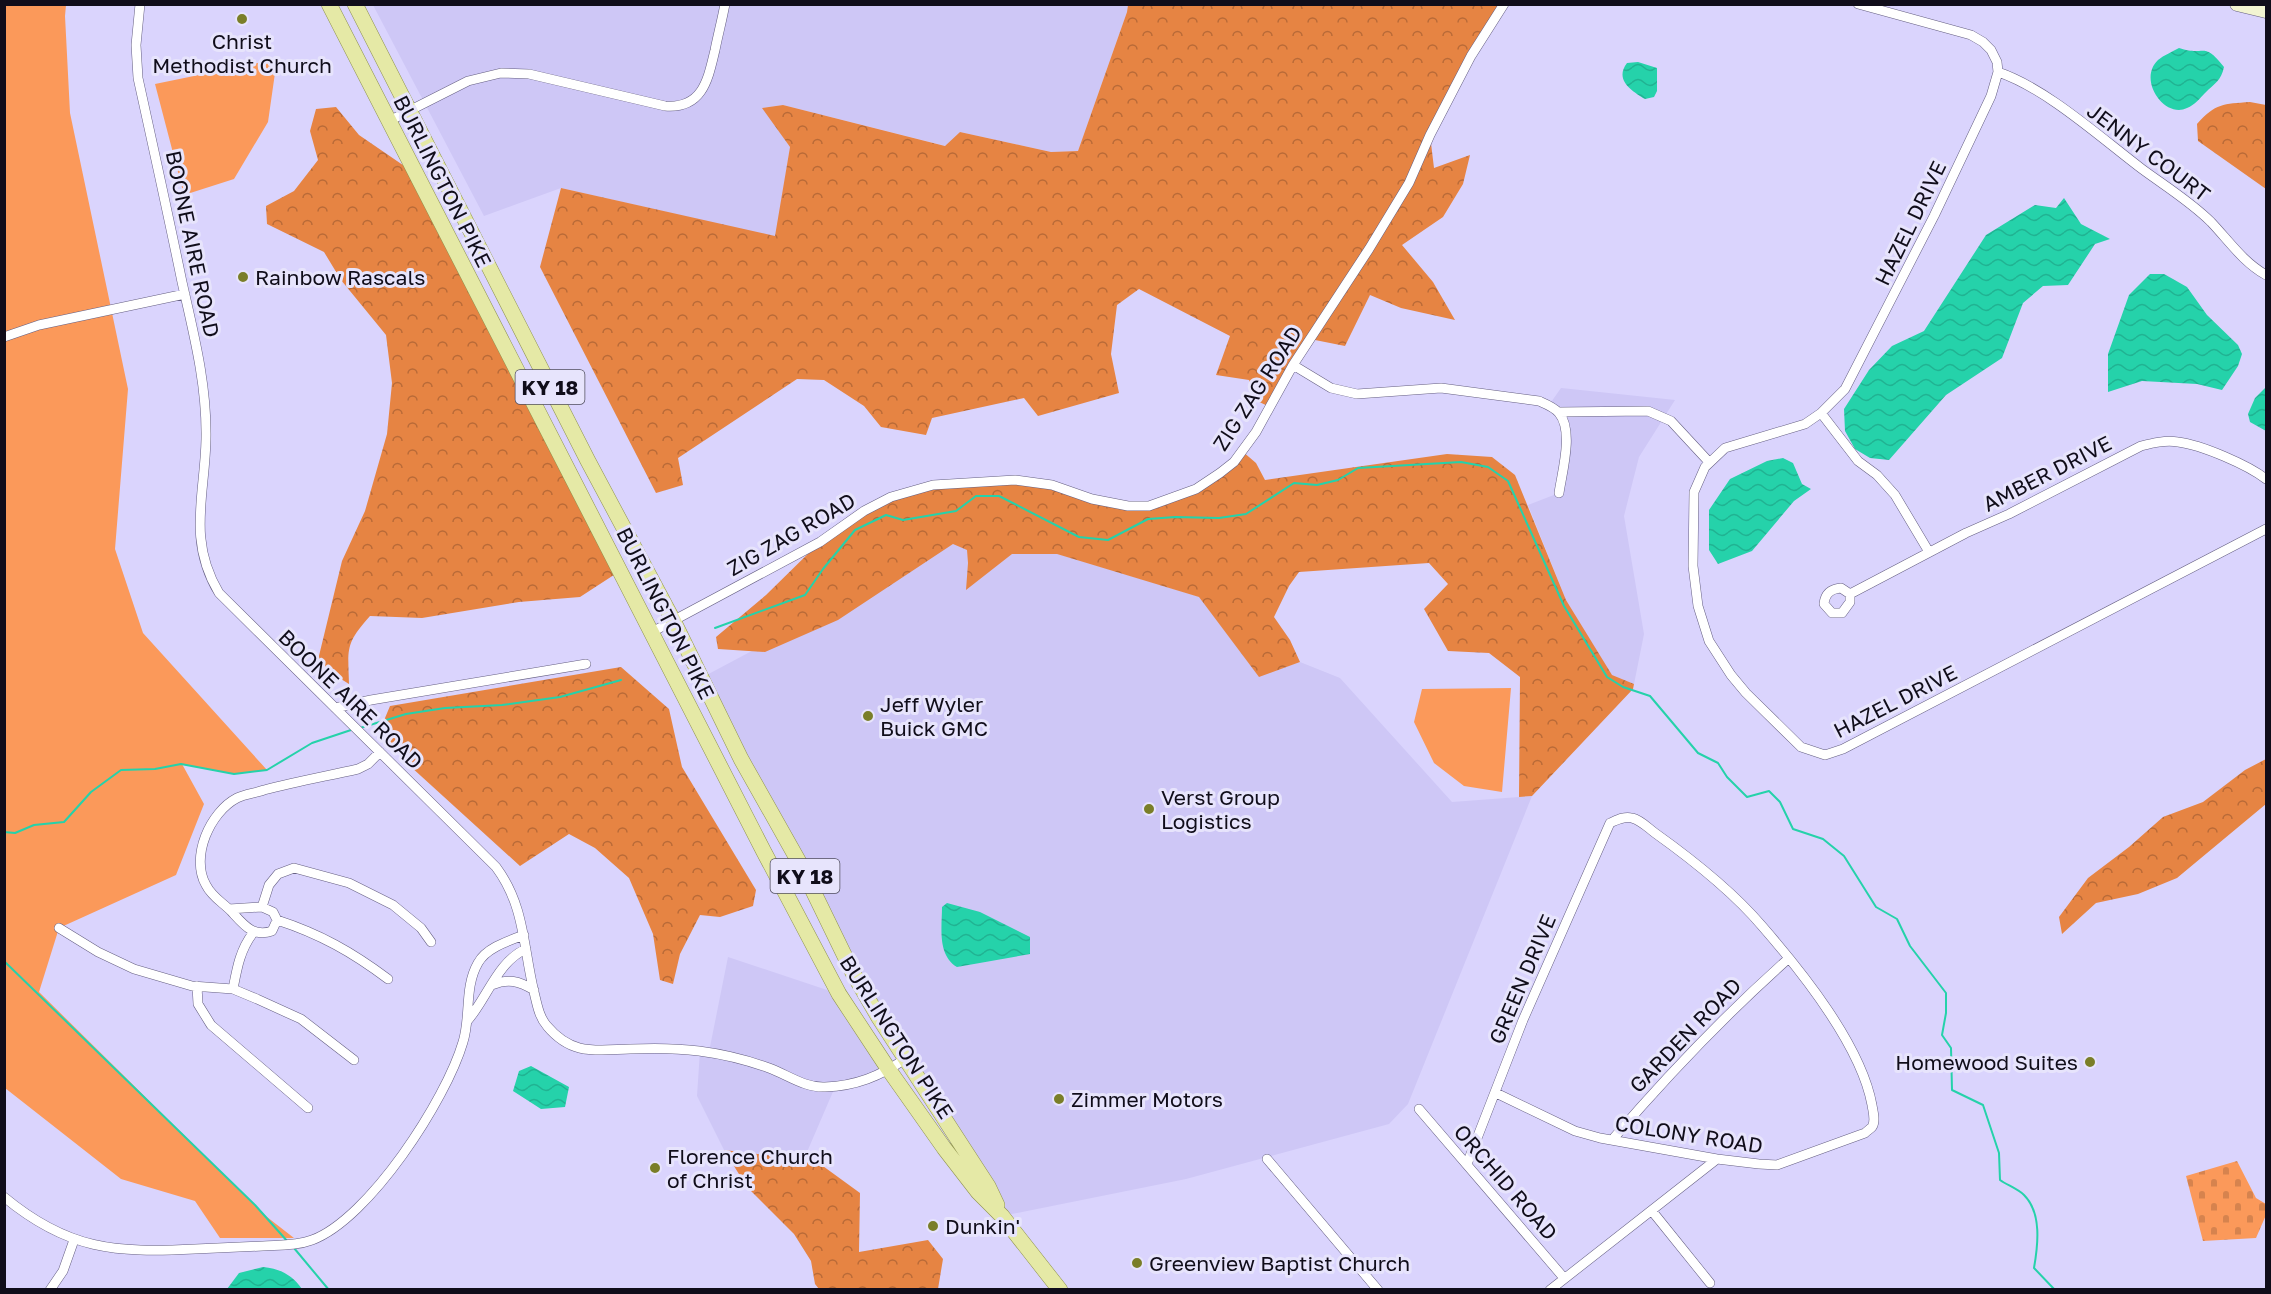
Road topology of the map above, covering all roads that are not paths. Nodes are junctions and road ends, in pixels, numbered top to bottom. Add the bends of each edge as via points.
1 (140, 4) edge
2 (329, 4) edge
3 (356, 4) edge
4 (725, 4) edge
5 (1504, 4) edge
6 (2237, 4) edge
7 (1865, 5) edge
8 (2266, 11) edge
9 (1998, 72) junction
10 (411, 110) junction
11 (389, 121) junction
12 (2266, 275) edge
13 (185, 294) junction
14 (4, 337) edge
15 (1293, 365) junction
16 (1559, 412) junction
17 (1821, 413) junction
18 (1709, 462) junction
19 (2266, 479) edge
20 (1559, 493) dead end
21 (2266, 529) edge
22 (1929, 552) junction
23 (1850, 594) dead end
24 (673, 620) junction
25 (652, 632) junction
26 (586, 664) dead end
27 (336, 708) junction
28 (380, 752) junction
29 (262, 908) junction
30 (229, 909) junction
31 (277, 920) junction
32 (59, 928) dead end
33 (254, 933) junction
34 (524, 935) junction
35 (431, 942) dead end
36 (526, 949) junction
37 (1788, 959) junction
38 (388, 979) dead end
39 (492, 985) junction
40 (197, 986) junction
41 (233, 989) junction
42 (534, 990) junction
43 (468, 1020) junction
44 (905, 1059) junction
45 (354, 1060) dead end
46 (889, 1070) junction
47 (1496, 1093) junction
48 (308, 1108) dead end
49 (1419, 1109) dead end
50 (1612, 1140) junction
51 (1717, 1159) junction
52 (1267, 1160) dead end
53 (1467, 1164) junction
54 (4, 1197) edge
55 (1652, 1211) junction
56 (1002, 1216) junction
57 (74, 1240) junction
58 (1564, 1278) junction
59 (1710, 1283) dead end
60 (50, 1290) edge
61 (1060, 1290) edge
62 (1378, 1290) edge
63 (1550, 1290) edge

1 - 13 street, BOONE AIRE ROAD via 138,78
2 - 11 main road, BURLINGTON PIKE / KY 18
3 - 10 main road, BURLINGTON PIKE / KY 18
4 - 10 street via 707,81 698,95 684,105 665,106 529,74 501,73 468,81
5 - 15 street, ZIG ZAG ROAD via 1456,84 1409,183
6 - 8 main road
7 - 9 street via 1971,35 1991,50
9 - 12 street, JENNY COURT via 2042,95 2112,145 2210,221 2236,252
9 - 17 street, HAZEL DRIVE via 1991,96 1872,339 1845,389
10 - 11 street
10 - 24 main road, BURLINGTON PIKE / KY 18 via 572,430
11 - 25 main road, BURLINGTON PIKE / KY 18
13 - 14 street via 39,325
13 - 27 street, BOONE AIRE ROAD via 207,413 199,526 204,564 229,605
15 - 16 street via 1331,388 1357,394 1441,388 1539,401
15 - 24 street, ZIG ZAG ROAD via 1256,432 1234,462 1181,496 1149,506 1128,506 1052,485 1015,480 933,485 891,497 864,511 820,542
16 - 18 street via 1648,411 1671,421
16 - 20 street via 1566,429
17 - 18 street, HAZEL DRIVE via 1805,424 1725,448
17 - 22 street via 1858,461 1895,495
18 - 21 street, HAZEL DRIVE via 1694,492 1698,606 1709,641 1746,693 1801,747 1825,755
19 - 22 street, AMBER DRIVE via 2255,471 2179,442 2140,446
22 - 23 street, AMBER DRIVE
24 - 25 street, ZIG ZAG ROAD
24 - 44 main road, BURLINGTON PIKE / KY 18 via 853,973
25 - 46 main road, BURLINGTON PIKE / KY 18 via 839,994
26 - 27 street
27 - 28 street, BOONE AIRE ROAD
28 - 30 street via 358,769 237,798 222,810 204,838 200,862 204,883
28 - 34 street, BOONE AIRE ROAD via 496,867 516,902
29 - 30 street
29 - 31 street via 273,912
29 - 35 street via 269,885 278,874 294,868 349,883 393,905 421,928
30 - 33 street
31 - 33 street via 273,930
31 - 38 street via 354,954
32 - 40 street via 134,969
33 - 41 street via 239,959
34 - 36 street, BOONE AIRE ROAD
34 - 43 street via 496,947 479,961 470,985
36 - 39 street via 512,958
36 - 42 street, BOONE AIRE ROAD
37 - 47 street, GREEN DRIVE via 1738,901 1671,844 1630,817 1610,823 1523,1020
37 - 50 street, GARDEN ROAD via 1723,1019
37 - 51 street, COLONY ROAD via 1842,1034 1870,1094 1872,1127 1777,1165
39 - 42 street via 515,981
39 - 43 street
40 - 41 street
40 - 48 street via 198,1004 210,1025
41 - 45 street via 301,1019
42 - 46 street, BOONE AIRE ROAD via 545,1024 570,1044 588,1051 700,1051 769,1068 813,1087 861,1083
43 - 57 street via 445,1085 391,1171 364,1203 321,1236 292,1245 146,1251 111,1249
44 - 46 street, BOONE AIRE ROAD
44 - 56 main road, BURLINGTON PIKE / KY 18 via 988,1186
46 - 56 main road, BURLINGTON PIKE / KY 18 via 978,1192
47 - 50 street, COLONY ROAD via 1575,1131
47 - 53 street, GREEN DRIVE
49 - 53 street, ORCHID ROAD
50 - 51 street, COLONY ROAD
51 - 55 street
52 - 62 street
53 - 58 street, ORCHID ROAD
54 - 57 street via 31,1218
55 - 58 street
55 - 59 street
56 - 61 main road, BURLINGTON PIKE / KY 18
57 - 60 street via 63,1271
58 - 63 street

